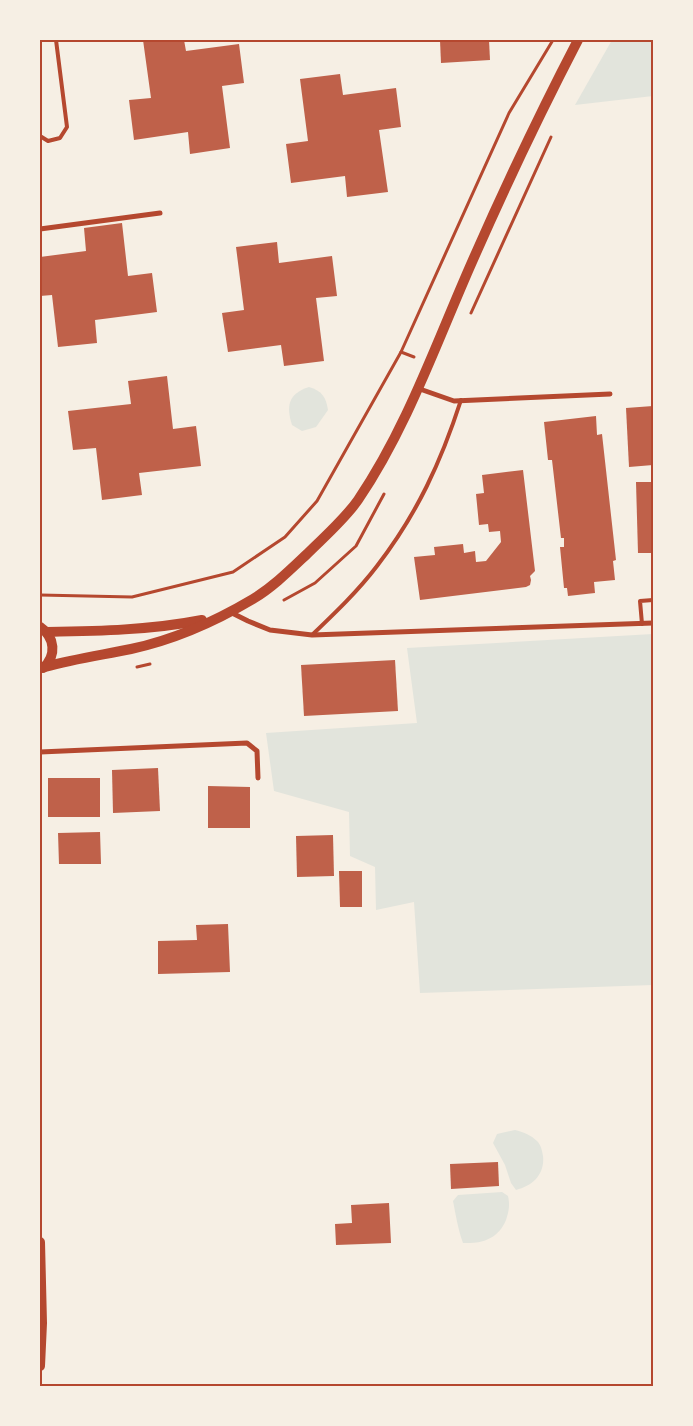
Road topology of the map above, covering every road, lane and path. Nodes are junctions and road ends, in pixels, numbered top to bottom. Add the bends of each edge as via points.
1 (56, 40) edge
2 (553, 40) edge
3 (578, 40) edge
4 (553, 131) dead end
5 (40, 136) edge
6 (160, 213) dead end
7 (40, 229) edge
8 (467, 321) dead end
9 (417, 388) junction
10 (610, 394) dead end
11 (462, 400) junction
12 (387, 489) dead end
13 (40, 595) edge
14 (653, 600) edge
15 (281, 602) dead end
16 (229, 611) junction
17 (218, 617) junction
18 (642, 624) junction
19 (653, 624) edge
20 (43, 630) edge
21 (312, 635) junction
22 (153, 663) dead end
23 (135, 667) dead end
24 (43, 668) edge
25 (40, 752) edge
26 (258, 778) dead end
27 (40, 1242) edge
28 (40, 1366) edge

1 - 5 lane via 67,127 60,138 48,141
2 - 13 path via 509,113 401,352 317,501 292,530 233,572 132,597
3 - 9 main road via 540,112
4 - 8 path
6 - 7 street
9 - 11 street via 454,401
9 - 16 main road via 402,422 357,502 282,578
10 - 11 street
11 - 21 lane via 435,471 404,528 377,567
12 - 15 path via 356,546 314,582
14 - 18 lane via 640,601
16 - 17 main road
16 - 21 street via 270,630
17 - 20 main road via 120,630
17 - 24 main road via 163,640
18 - 19 street
18 - 21 street
20 - 24 main road via 51,639 53,654
22 - 23 path
25 - 26 street via 247,743 257,751
27 - 28 main road

